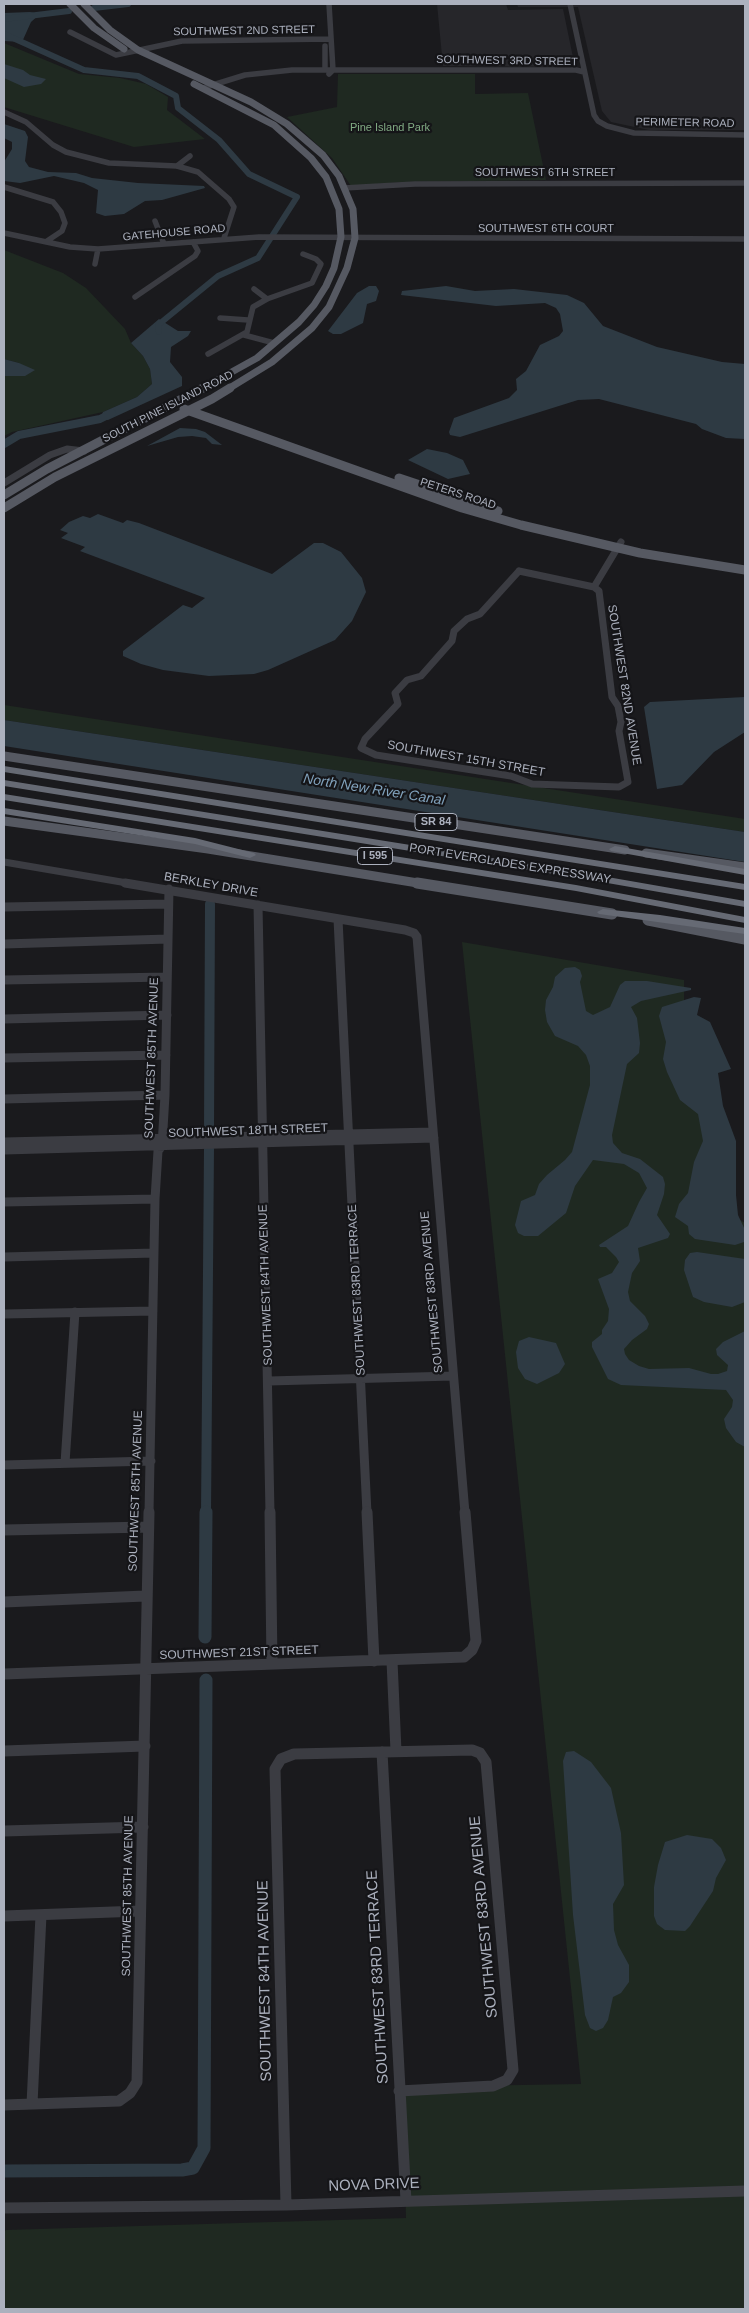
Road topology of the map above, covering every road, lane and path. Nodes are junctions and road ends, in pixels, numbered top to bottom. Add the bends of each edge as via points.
1 (70, 4) edge
2 (84, 4) edge
3 (326, 4) edge
4 (570, 4) edge
5 (70, 32) dead end
6 (328, 39) junction
7 (138, 50) junction
8 (128, 52) junction
9 (329, 72) junction
10 (584, 72) junction
11 (216, 85) junction
12 (205, 89) junction
13 (4, 112) edge
14 (293, 129) junction
15 (282, 132) junction
16 (745, 135) edge
17 (190, 156) dead end
18 (177, 166) junction
19 (745, 182) edge
20 (4, 187) edge
21 (745, 187) edge
22 (346, 191) junction
23 (156, 221) dead end
24 (4, 233) edge
25 (348, 237) junction
26 (224, 238) junction
27 (745, 239) edge
28 (47, 241) junction
29 (192, 242) junction
30 (164, 244) junction
31 (98, 249) junction
32 (303, 254) dead end
33 (95, 264) dead end
34 (254, 289) dead end
35 (135, 296) dead end
36 (268, 299) junction
37 (220, 318) dead end
38 (248, 320) junction
39 (298, 322) junction
40 (245, 333) junction
41 (301, 338) junction
42 (276, 342) junction
43 (208, 354) dead end
44 (177, 402) junction
45 (192, 409) junction
46 (84, 451) junction
47 (4, 483) edge
48 (4, 495) edge
49 (4, 500) edge
50 (13, 502) junction
51 (4, 508) edge
52 (619, 545) junction
53 (745, 562) edge
54 (745, 570) edge
55 (594, 586) junction
56 (4, 756) edge
57 (4, 769) edge
58 (628, 782) joint
59 (4, 783) edge
60 (4, 797) edge
61 (4, 810) edge
62 (4, 821) edge
63 (615, 850) junction
64 (250, 855) junction
65 (4, 862) edge
66 (745, 867) edge
67 (745, 872) edge
68 (745, 887) edge
69 (169, 888) junction
70 (168, 904) junction
71 (745, 904) edge
72 (258, 905) junction
73 (4, 907) edge
74 (603, 912) junction
75 (338, 919) junction
76 (745, 920) edge
77 (745, 931) edge
78 (414, 933) joint
79 (168, 939) junction
80 (745, 939) edge
81 (4, 944) edge
82 (168, 977) junction
83 (4, 980) edge
84 (167, 1015) junction
85 (4, 1019) edge
86 (166, 1055) junction
87 (4, 1058) edge
88 (165, 1095) junction
89 (4, 1099) edge
90 (433, 1135) junction
91 (350, 1137) junction
92 (262, 1140) junction
93 (4, 1142) edge
94 (162, 1142) junction
95 (4, 1150) edge
96 (155, 1199) junction
97 (4, 1202) edge
98 (154, 1252) junction
99 (4, 1257) edge
100 (153, 1311) junction
101 (74, 1312) junction
102 (4, 1314) edge
103 (453, 1376) junction
104 (361, 1377) junction
105 (269, 1381) junction
106 (151, 1461) junction
107 (65, 1463) junction
108 (4, 1465) edge
109 (148, 1527) junction
110 (4, 1530) edge
111 (145, 1596) junction
112 (4, 1602) edge
113 (472, 1650) joint
114 (374, 1661) junction
115 (392, 1661) junction
116 (272, 1664) junction
117 (144, 1669) junction
118 (4, 1674) edge
119 (144, 1746) junction
120 (4, 1751) edge
121 (396, 1751) junction
122 (382, 1752) junction
123 (143, 1827) junction
124 (4, 1831) edge
125 (140, 1912) junction
126 (4, 1916) edge
127 (41, 1916) junction
128 (399, 2091) junction
129 (32, 2104) junction
130 (4, 2105) edge
131 (745, 2191) edge
132 (406, 2201) junction
133 (286, 2204) junction
134 (4, 2208) edge

1 - 8 main road, SOUTH PINE ISLAND ROAD via 94,28
2 - 7 main road, SOUTH PINE ISLAND ROAD via 110,30
3 - 6 street
3 - 6 street via 330,15
4 - 10 street, PERIMETER ROAD
5 - 8 street, SOUTHWEST 2ND STREET via 116,55
6 - 7 street, SOUTHWEST 2ND STREET via 182,41
6 - 9 street
7 - 8 street, SOUTHWEST 2ND STREET
7 - 11 main road, SOUTH PINE ISLAND ROAD
8 - 12 main road, SOUTH PINE ISLAND ROAD
9 - 10 street, SOUTHWEST 3RD STREET
9 - 11 street, SOUTHWEST 3RD STREET via 261,76
10 - 16 street, PERIMETER ROAD via 594,115 607,126 651,135
11 - 12 street, SOUTHWEST 3RD STREET
11 - 14 main road, SOUTH PINE ISLAND ROAD
12 - 15 main road, SOUTH PINE ISLAND ROAD via 257,115
13 - 18 street via 26,122 66,152 109,163
14 - 15 main road
14 - 22 main road, SOUTH PINE ISLAND ROAD via 323,155
15 - 25 main road, SOUTH PINE ISLAND ROAD via 311,158 326,177
17 - 18 street
18 - 26 street via 198,172 229,199 234,207 233,215
19 - 22 street, SOUTHWEST 6TH STREET via 416,184
20 - 28 street via 53,202 62,212 65,223 62,231
21 - 22 street, SOUTHWEST 6TH STREET
22 - 25 main road, SOUTH PINE ISLAND ROAD via 353,209
23 - 30 street
24 - 28 street, GATEHOUSE ROAD
25 - 26 street, GATEHOUSE ROAD
25 - 27 street, SOUTHWEST 6TH COURT
25 - 39 main road, SOUTH PINE ISLAND ROAD via 326,286
25 - 41 main road, SOUTH PINE ISLAND ROAD via 348,268 340,286 328,307
26 - 29 street, GATEHOUSE ROAD
28 - 31 street, GATEHOUSE ROAD
29 - 30 street, GATEHOUSE ROAD
29 - 35 street via 198,251 195,256
30 - 31 street, GATEHOUSE ROAD
31 - 33 street
32 - 36 street via 321,264 312,283
34 - 36 street
36 - 38 street via 253,307
37 - 38 street
38 - 40 street
39 - 41 main road via 294,330
39 - 42 main road, SOUTH PINE ISLAND ROAD
40 - 42 street
40 - 43 street
41 - 45 main road, SOUTH PINE ISLAND ROAD via 272,362
42 - 44 main road, SOUTH PINE ISLAND ROAD via 235,372
44 - 45 main road, PETERS ROAD
44 - 46 main road, SOUTH PINE ISLAND ROAD
45 - 50 main road, SOUTH PINE ISLAND ROAD via 55,477
45 - 52 main road, PETERS ROAD via 462,508 530,528
46 - 47 street via 68,449 50,455
46 - 48 main road, SOUTH PINE ISLAND ROAD
49 - 50 street
50 - 51 main road, SOUTH PINE ISLAND ROAD
52 - 53 main road, PETERS ROAD
52 - 54 main road, PETERS ROAD
52 - 55 street
55 - 58 street, SOUTHWEST 82ND AVENUE via 599,590 612,697 618,706
55 - 58 street, SOUTHWEST 15TH STREET via 519,571 480,614 467,619 454,631 452,640 421,676 407,680 395,693 398,704 365,739 361,748 376,754 511,776 532,784 619,787
56 - 63 main road, SR 84
57 - 68 highway, PORT EVERGLADES EXPRESSWAY / I 595
59 - 71 highway
60 - 76 highway, PORT EVERGLADES EXPRESSWAY / I 595 via 567,887
61 - 64 highway via 195,841
62 - 64 main road
63 - 66 main road, SR 84 via 673,855
63 - 67 highway
64 - 74 main road
65 - 69 street, BERKLEY DRIVE
69 - 70 street, SOUTHWEST 85TH AVENUE
69 - 72 street, BERKLEY DRIVE
70 - 73 street
70 - 79 street, SOUTHWEST 85TH AVENUE
72 - 75 street, BERKLEY DRIVE
72 - 92 street, SOUTHWEST 84TH AVENUE
74 - 77 highway
74 - 80 main road
75 - 78 street, BERKLEY DRIVE
75 - 91 street, SOUTHWEST 83RD TERRACE
78 - 90 street, SOUTHWEST 83RD AVENUE via 417,937
79 - 81 street
79 - 82 street, SOUTHWEST 85TH AVENUE
82 - 83 street
82 - 84 street, SOUTHWEST 85TH AVENUE
84 - 85 street
84 - 86 street, SOUTHWEST 85TH AVENUE
86 - 87 street
86 - 88 street, SOUTHWEST 85TH AVENUE
88 - 89 street
88 - 94 street, SOUTHWEST 85TH AVENUE
90 - 91 street, SOUTHWEST 18TH STREET
90 - 103 street, SOUTHWEST 83RD AVENUE
91 - 92 street, SOUTHWEST 18TH STREET
91 - 104 street, SOUTHWEST 83RD TERRACE
92 - 94 street, SOUTHWEST 18TH STREET
92 - 105 street, SOUTHWEST 84TH AVENUE
93 - 94 street, SOUTHWEST 18TH STREET
94 - 95 street, SOUTHWEST 18TH STREET
94 - 96 street, SOUTHWEST 85TH AVENUE via 158,1151
96 - 97 street
96 - 98 street, SOUTHWEST 85TH AVENUE
98 - 99 street
98 - 100 street, SOUTHWEST 85TH AVENUE
100 - 101 street
100 - 106 street, SOUTHWEST 85TH AVENUE
101 - 102 street
101 - 107 street
103 - 104 street
103 - 113 street, SOUTHWEST 83RD AVENUE via 476,1641
104 - 105 street
104 - 114 street, SOUTHWEST 83RD TERRACE
105 - 116 street, SOUTHWEST 84TH AVENUE
106 - 107 street
106 - 109 street, SOUTHWEST 85TH AVENUE
107 - 108 street
109 - 110 street
109 - 111 street, SOUTHWEST 85TH AVENUE
111 - 112 street
111 - 117 street, SOUTHWEST 85TH AVENUE
113 - 115 street, SOUTHWEST 21ST STREET via 464,1657
114 - 115 street, SOUTHWEST 21ST STREET
114 - 116 street, SOUTHWEST 21ST STREET
115 - 121 street
116 - 117 street, SOUTHWEST 21ST STREET
117 - 118 street, SOUTHWEST 21ST STREET
117 - 119 street, SOUTHWEST 85TH AVENUE
119 - 120 street
119 - 123 street, SOUTHWEST 85TH AVENUE
121 - 122 street
121 - 128 street, SOUTHWEST 83RD AVENUE via 472,1750 480,1753 486,1762 512,2060 507,2080 493,2086
122 - 128 street, SOUTHWEST 83RD TERRACE
122 - 133 street, SOUTHWEST 84TH AVENUE via 294,1754 281,1759 275,1769
123 - 124 street
123 - 125 street, SOUTHWEST 85TH AVENUE
125 - 127 street
125 - 129 street, SOUTHWEST 85TH AVENUE via 137,2082 130,2094 119,2101
126 - 127 street
127 - 129 street
128 - 132 street, SOUTHWEST 83RD TERRACE
129 - 130 street
131 - 132 street, NOVA DRIVE
132 - 133 street, NOVA DRIVE
133 - 134 street, NOVA DRIVE

